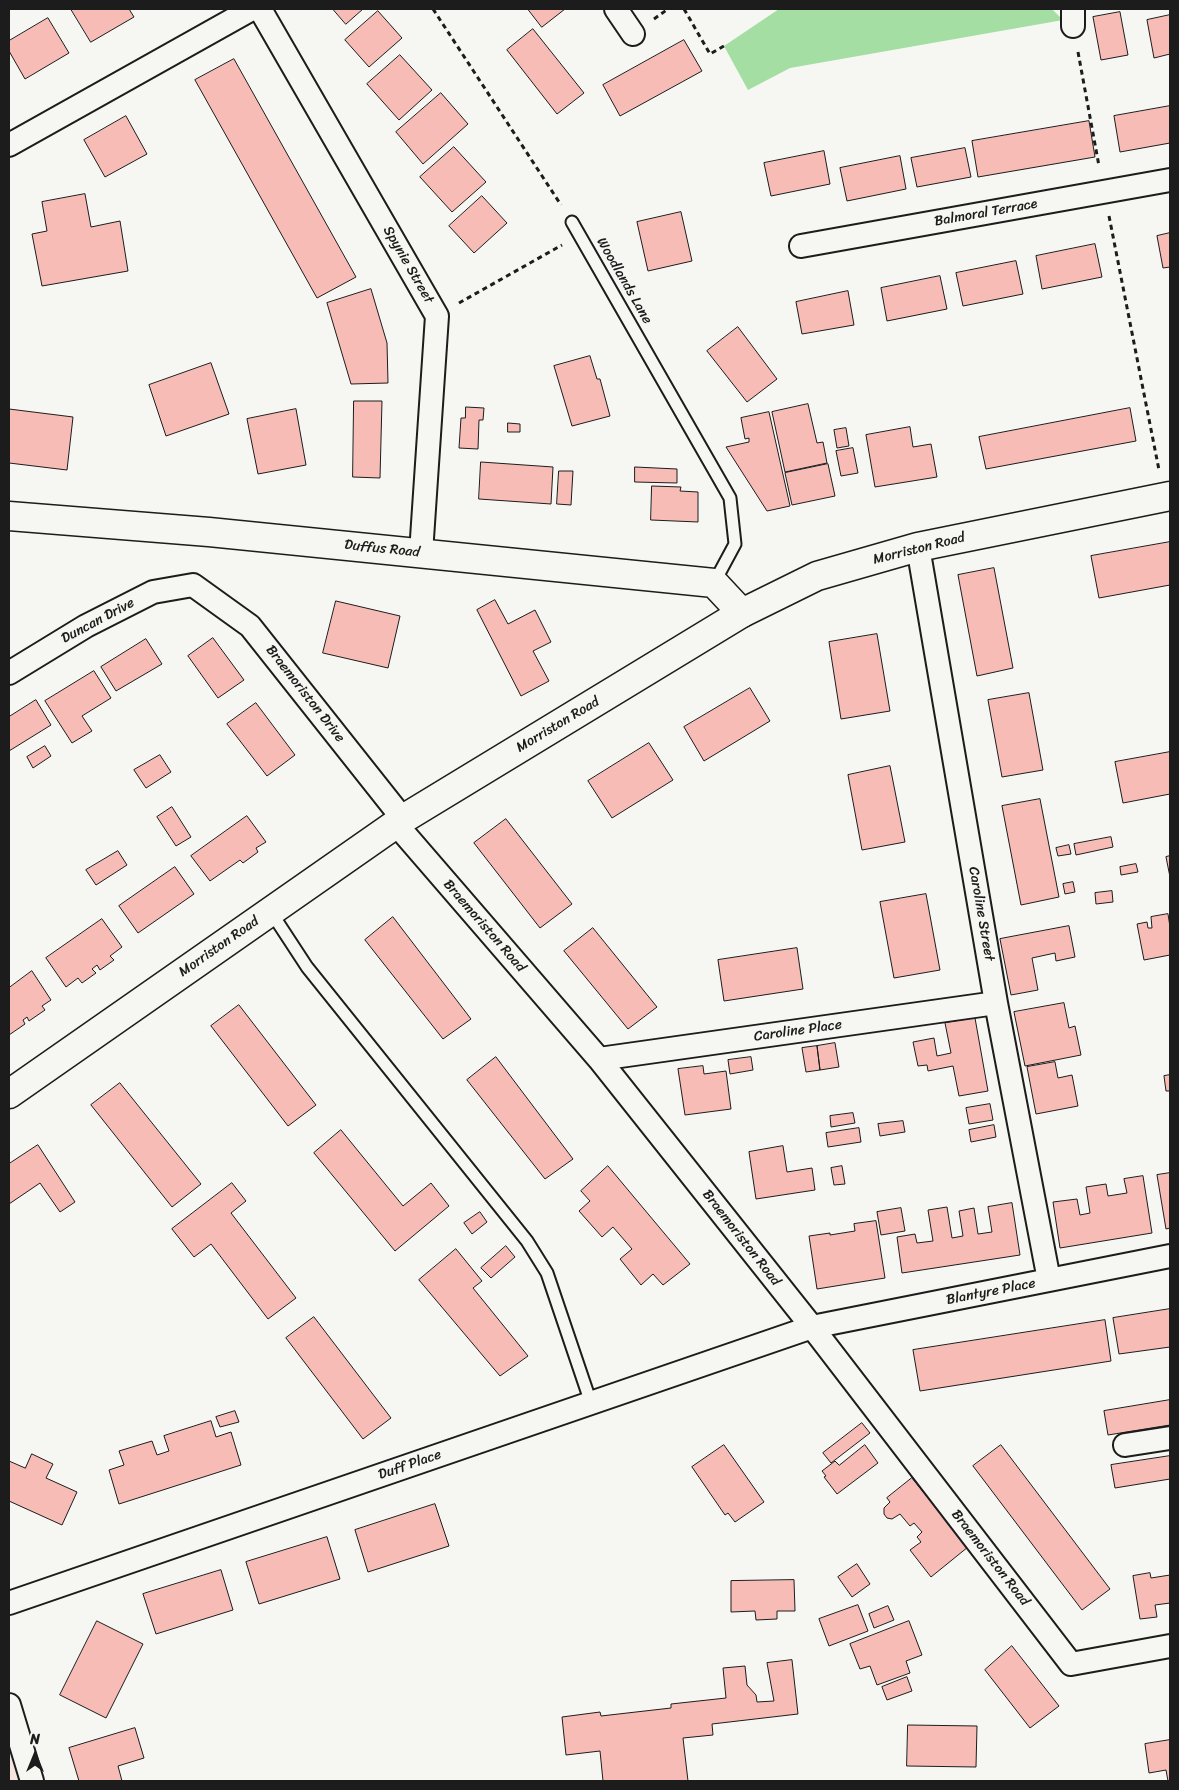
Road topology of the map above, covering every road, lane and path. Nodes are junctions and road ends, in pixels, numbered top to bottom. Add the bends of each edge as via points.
1 (252, 9) edge
2 (260, 9) edge
3 (433, 9) edge
4 (616, 9) edge
5 (684, 9) edge
6 (1073, 18) edge
7 (633, 34) dead end
8 (724, 46) dead end
9 (9, 145) edge
10 (1170, 180) edge
11 (1104, 192) junction
12 (572, 222) joint
13 (580, 234) junction
14 (801, 246) dead end
15 (437, 316) junction
16 (1167, 497) edge
17 (9, 516) edge
18 (918, 547) junction
19 (421, 554) junction
20 (714, 583) junction
21 (193, 585) joint
22 (742, 613) junction
23 (9, 673) edge
24 (400, 821) junction
25 (271, 912) junction
26 (996, 1003) junction
27 (599, 1059) junction
28 (9, 1094) edge
29 (1170, 1256) edge
30 (1049, 1280) junction
31 (812, 1327) junction
32 (591, 1403) junction
33 (1170, 1438) edge
34 (1125, 1444) dead end
35 (9, 1604) edge
36 (1170, 1646) edge
37 (9, 1705) edge
38 (32, 1781) edge

1 - 9 street
2 - 15 street, Spynie Street
3 - 12 path
4 - 7 street
5 - 8 path via 710,54
6 - 11 path
10 - 11 street, Balmoral Terrace
11 - 14 street, Balmoral Terrace
11 - 16 path
12 - 13 lane, Woodlands Lane
13 - 15 path
13 - 20 lane, Woodlands Lane via 730,498 735,544
15 - 19 street, Spynie Street
16 - 18 main road, Morriston Road
17 - 19 main road, Duffus Road via 218,532
18 - 22 main road, Morriston Road via 817,576
18 - 26 street, Caroline Street
19 - 20 main road, Duffus Road
20 - 22 main road
21 - 23 street, Duncan Drive via 153,592 86,626
21 - 24 street, Braemoriston Drive via 250,626
22 - 24 main road, Morriston Road
24 - 25 main road, Morriston Road
24 - 27 street, Braemoriston Road
25 - 28 main road, Morriston Road
25 - 32 lane via 307,967 527,1241 547,1272
26 - 27 street, Caroline Place
26 - 30 street, Caroline Street
27 - 31 street, Braemoriston Road
29 - 30 street, Blantyre Place
30 - 31 street, Blantyre Place
31 - 32 street, Duff Place
31 - 36 street, Braemoriston Road via 1071,1664
32 - 35 street, Duff Place
33 - 34 street
37 - 38 street

